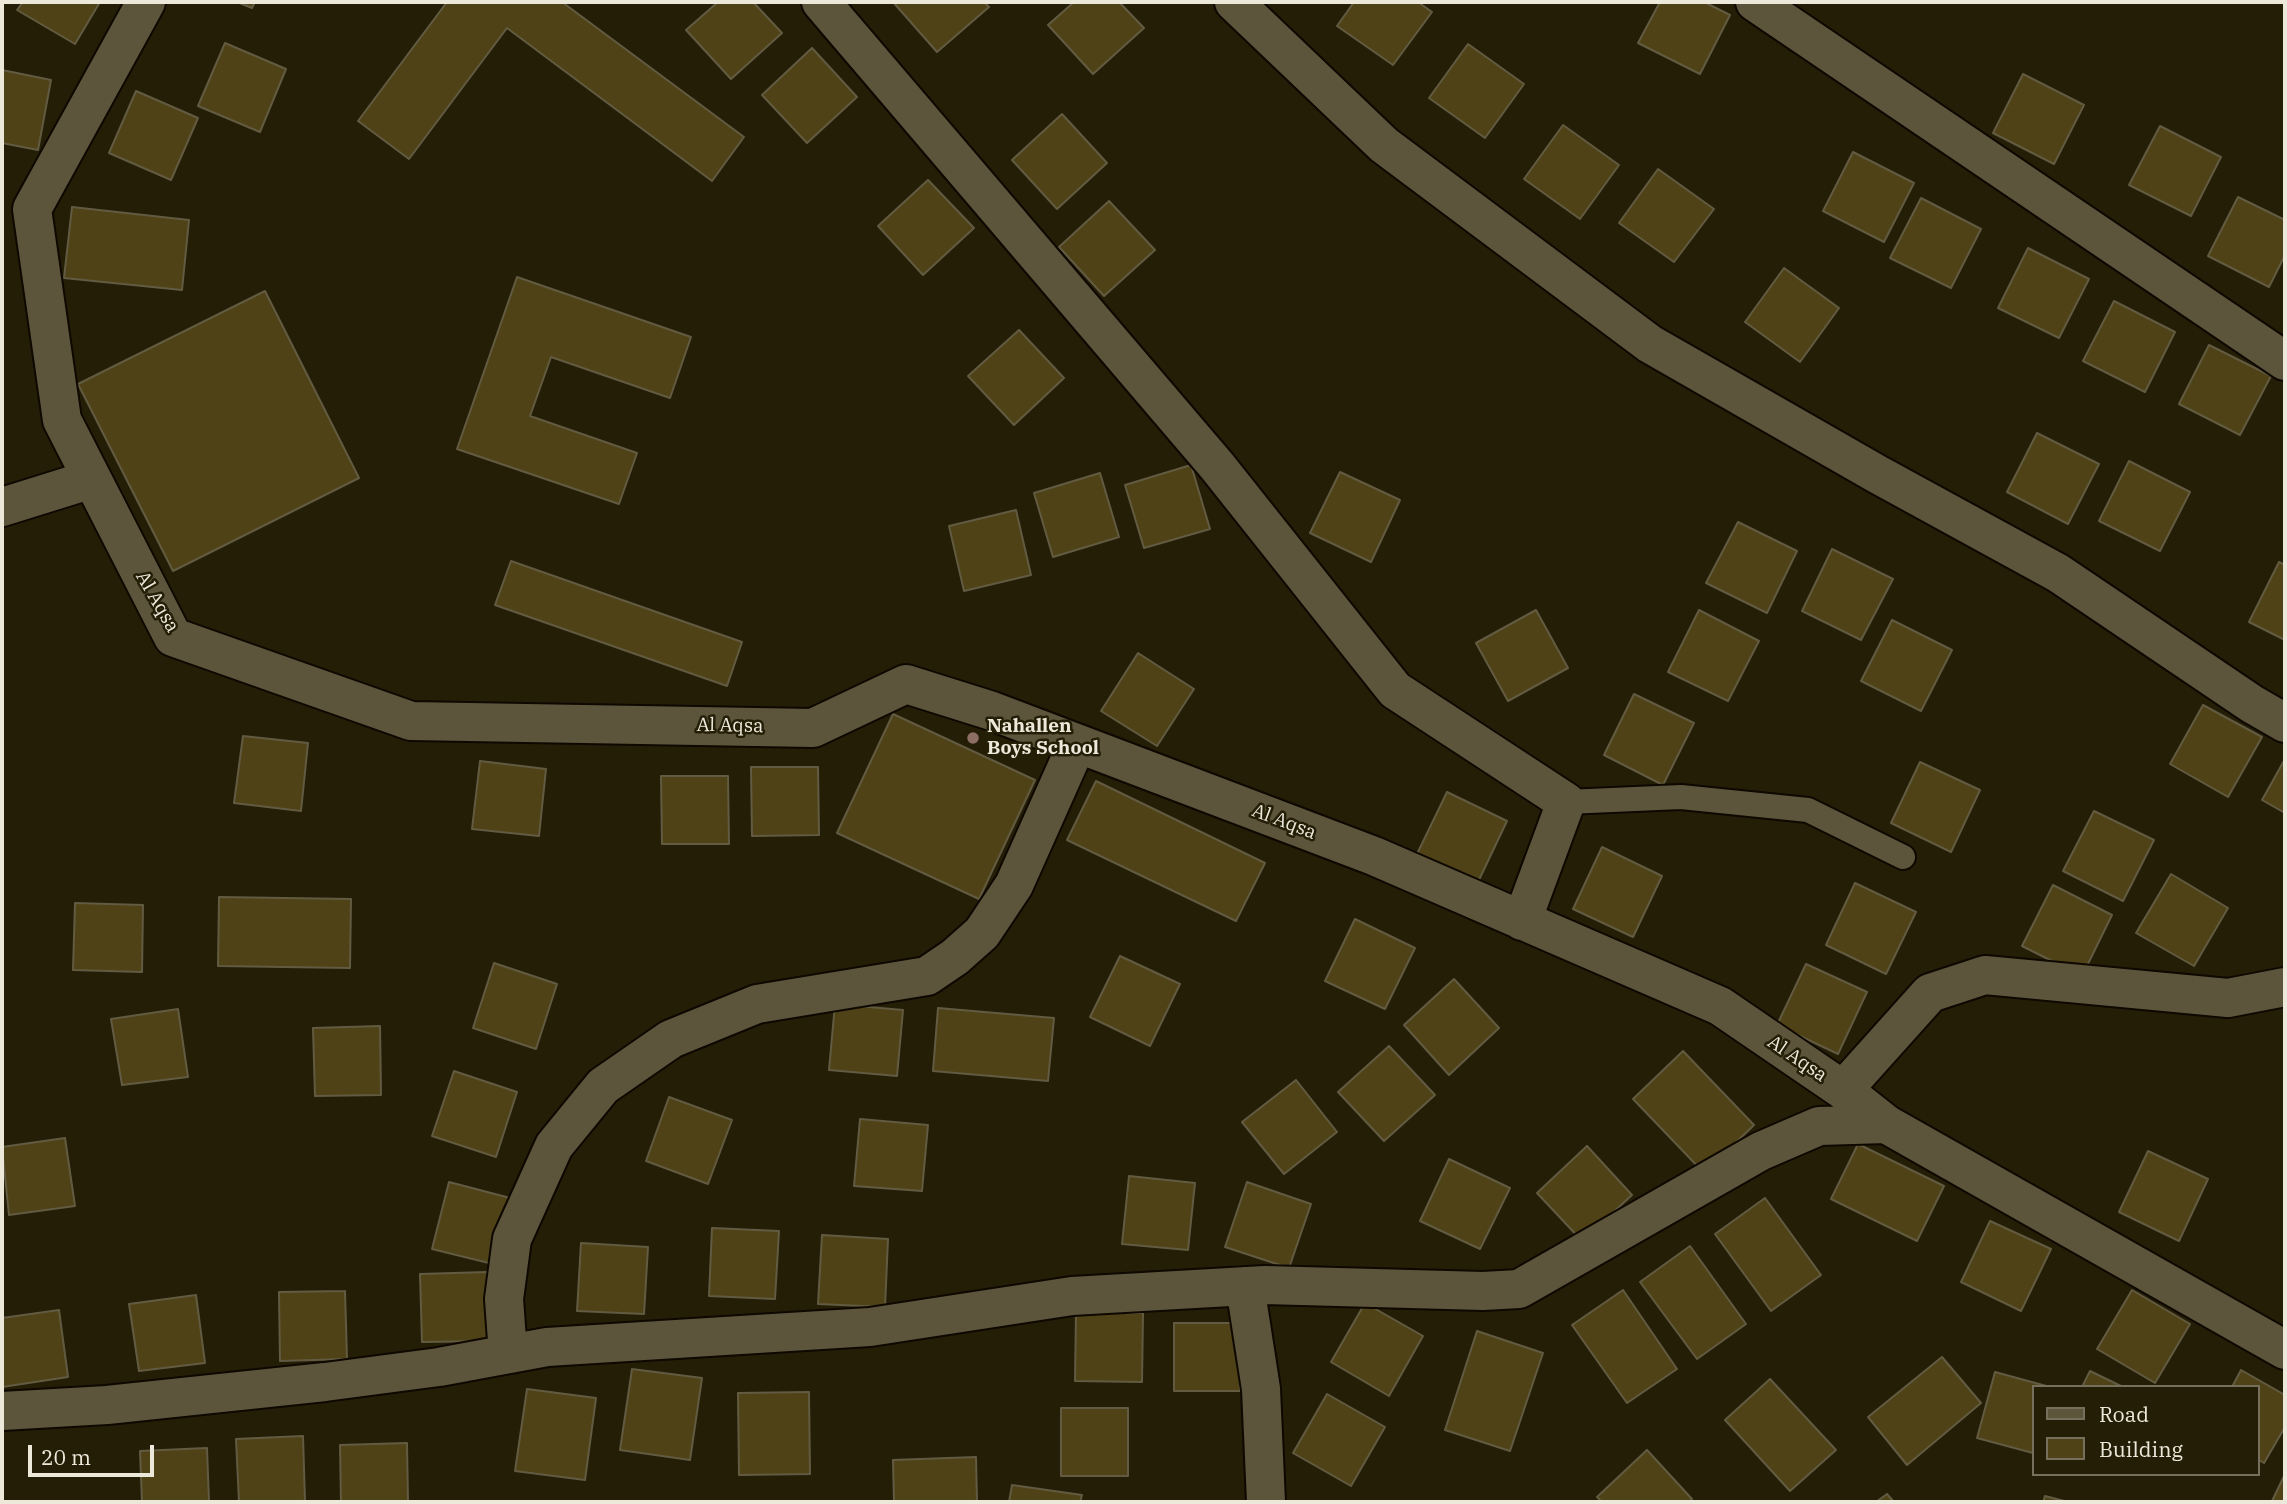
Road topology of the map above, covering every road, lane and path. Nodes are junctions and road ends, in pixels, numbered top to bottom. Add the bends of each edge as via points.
1 (146, 2) edge
2 (821, 2) edge
3 (1234, 2) edge
4 (1755, 2) edge
5 (2285, 361) edge
6 (92, 479) junction
7 (2, 507) edge
8 (2285, 723) edge
9 (1077, 744) junction
10 (1566, 803) junction
11 (1903, 857) dead end
12 (1522, 921) junction
13 (2285, 987) edge
14 (1843, 1090) junction
15 (1886, 1124) junction
16 (1245, 1286) junction
17 (2285, 1350) edge
18 (508, 1354) junction
19 (2, 1411) edge
20 (1266, 1502) edge

1 - 6 street, Al Aqsa via 32,209 62,420
2 - 10 street via 1217,466 1395,690
3 - 8 street via 1384,145 1650,344 2058,573
4 - 5 street
6 - 7 street
6 - 9 street, Al Aqsa via 173,637 411,721 813,728 906,684
9 - 12 street, Al Aqsa via 1374,856
9 - 18 street via 1014,885 982,933 955,957 928,976 757,1004 671,1039 603,1086 554,1146 512,1239 504,1299
10 - 11 lane via 1681,797 1808,810
10 - 12 street
12 - 14 street, Al Aqsa via 1720,1006
13 - 14 street via 2228,998 1985,975 1930,993
14 - 15 street, Al Aqsa
15 - 16 street via 1818,1126 1761,1151 1519,1289
15 - 17 street, Al Aqsa
16 - 18 street via 1072,1296 870,1327 547,1347
16 - 20 street via 1261,1390
18 - 19 street via 325,1382

